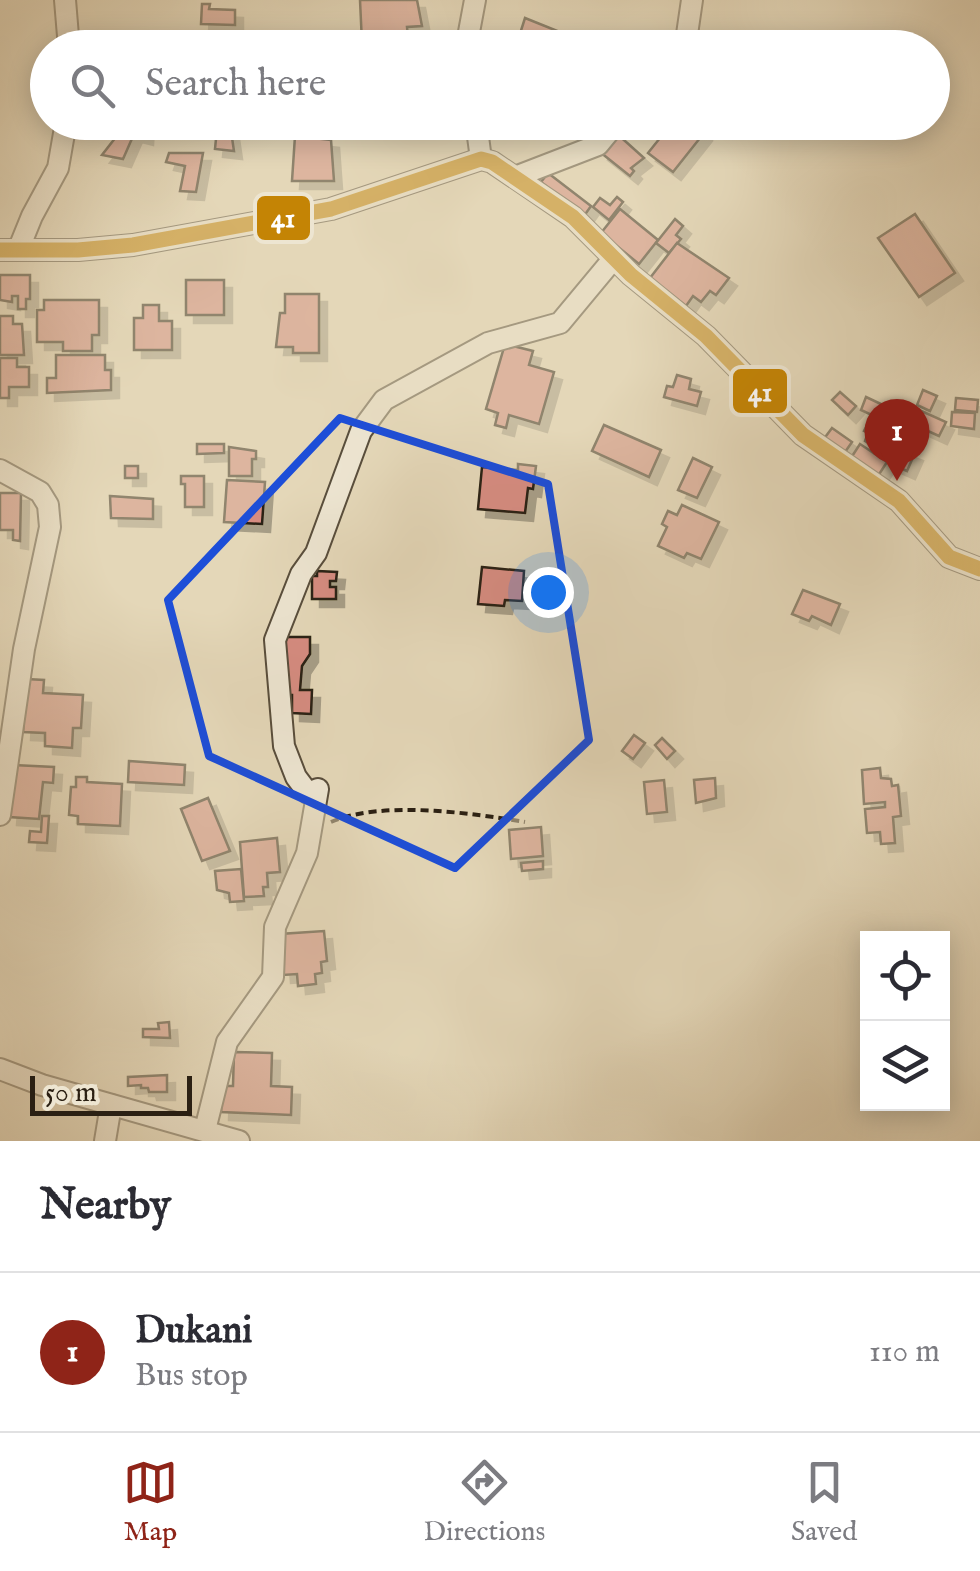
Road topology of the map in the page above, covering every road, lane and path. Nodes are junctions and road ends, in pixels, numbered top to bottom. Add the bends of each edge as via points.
1 (65, 0) edge
2 (475, 0) edge
3 (692, 0) edge
4 (68, 30) edge
5 (469, 30) edge
6 (688, 30) edge
7 (63, 140) edge
8 (478, 140) edge
9 (602, 140) edge
10 (481, 159) junction
11 (515, 177) junction
12 (10, 249) edge
13 (614, 258) junction
14 (0, 470) edge
15 (980, 569) edge
16 (0, 814) edge
17 (526, 822) dead end
18 (313, 830) junction
19 (0, 1068) edge
20 (111, 1105) junction
21 (205, 1130) junction
22 (105, 1141) edge
23 (239, 1141) edge

1 - 4 street
2 - 5 street
3 - 6 street
7 - 12 street via 58,168
8 - 10 street
9 - 11 street
10 - 11 street
10 - 12 street via 331,209 132,245
11 - 13 street via 573,217
13 - 15 street via 706,336 803,435 898,502 948,557
13 - 18 street via 560,323 488,343 384,400 361,431 275,640 284,746 308,793 318,789
14 - 16 street via 40,492 50,527
17 - 18 path via 370,811
18 - 21 street via 274,927 273,977 227,1042
19 - 20 street
20 - 21 street
20 - 22 street
21 - 23 street

